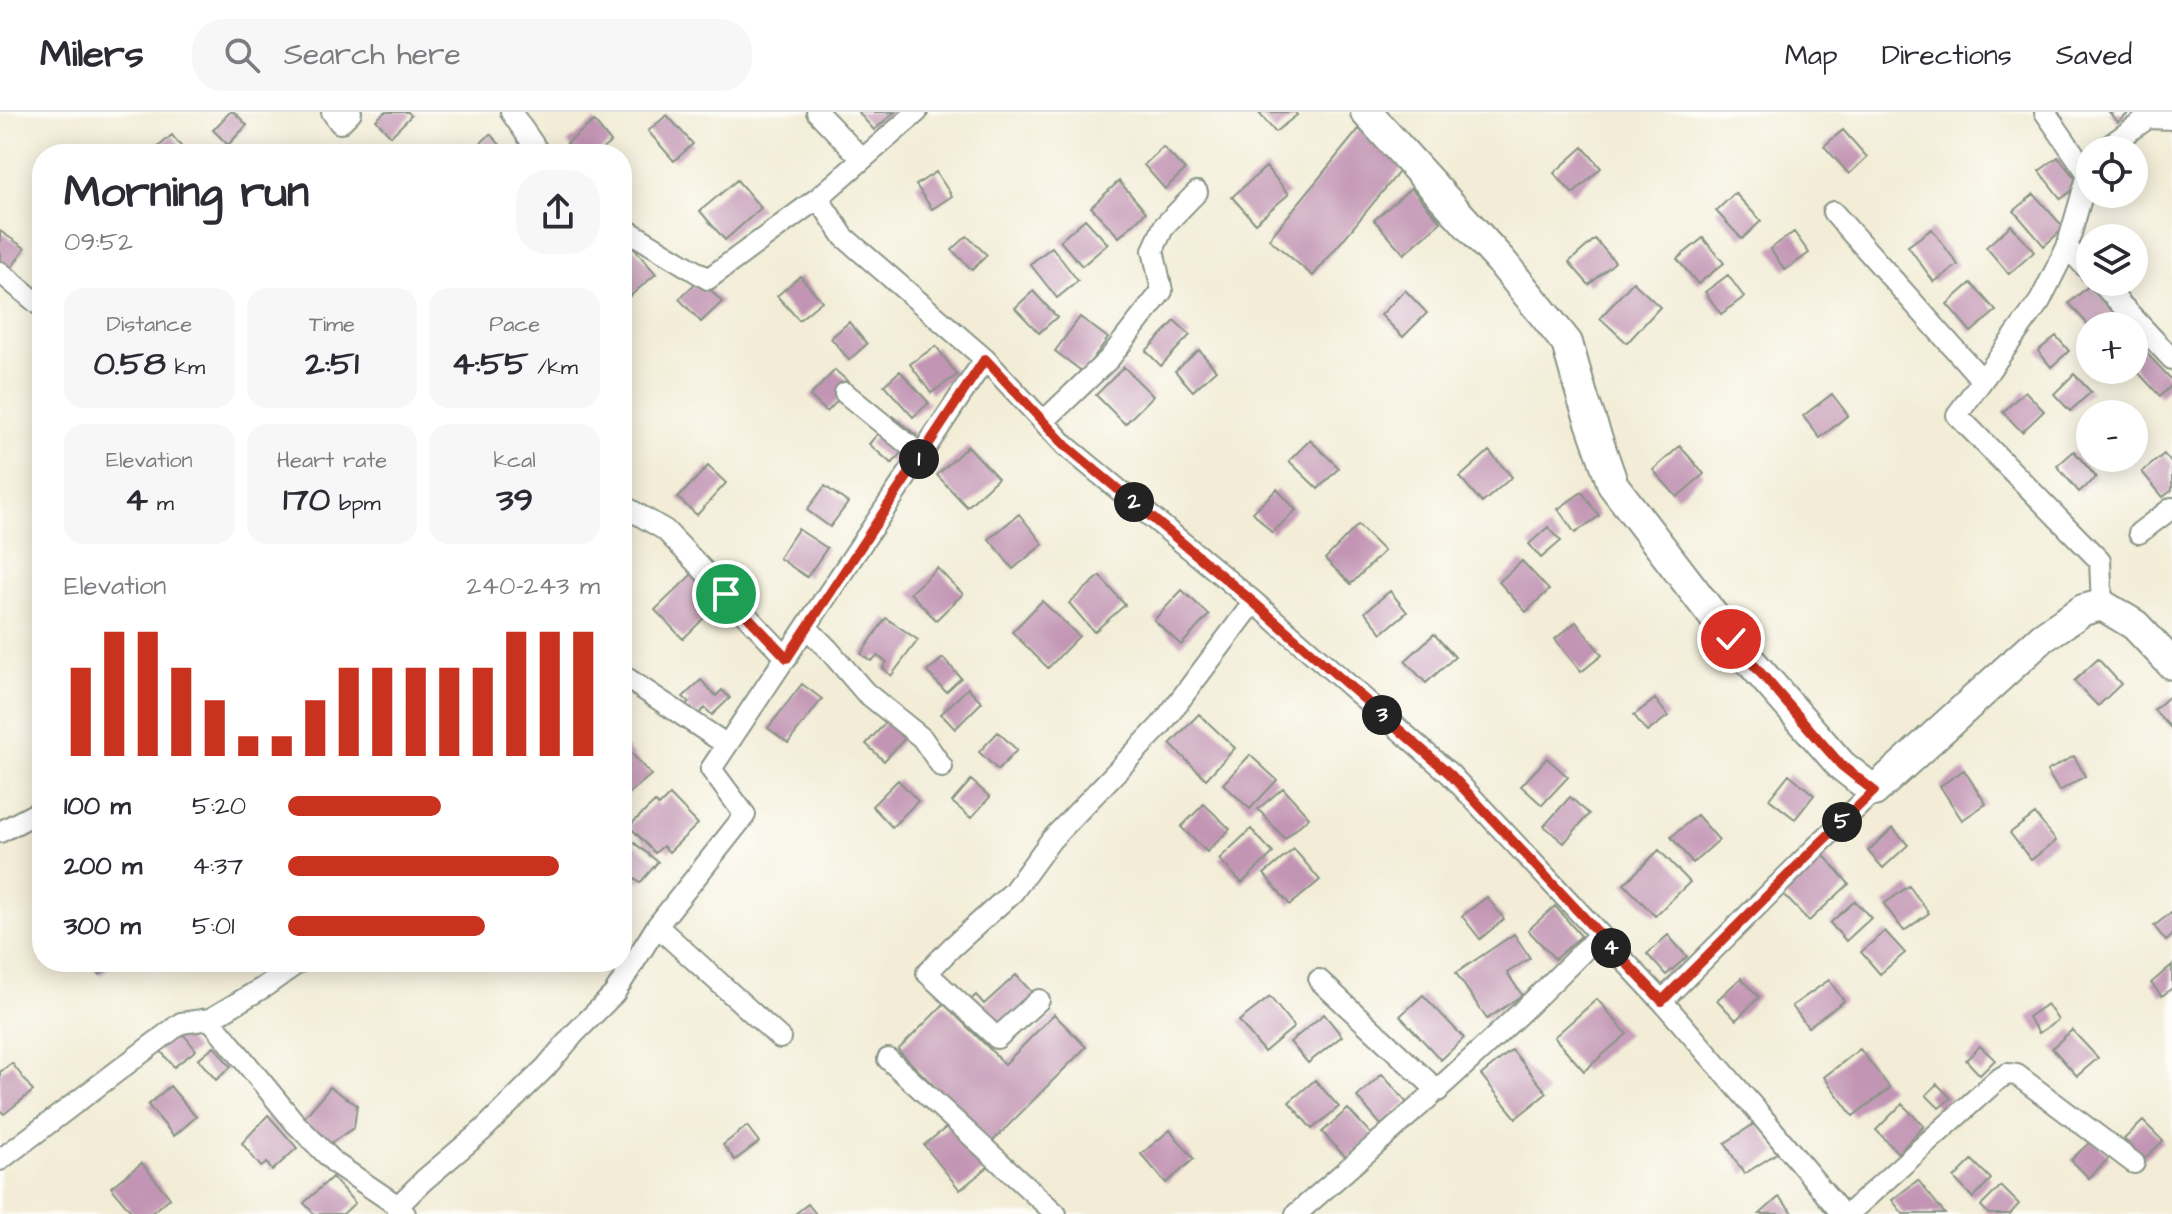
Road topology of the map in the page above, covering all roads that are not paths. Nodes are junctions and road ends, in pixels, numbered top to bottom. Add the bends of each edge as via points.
1 (332, 112) edge
2 (351, 112) edge
3 (511, 112) edge
4 (817, 112) edge
5 (917, 112) edge
6 (1366, 112) edge
7 (2045, 112) edge
8 (2172, 119) edge
9 (2123, 136) edge
10 (533, 144) edge
11 (2076, 150) edge
12 (862, 159) junction
13 (1197, 192) dead end
14 (818, 198) junction
15 (2078, 208) edge
16 (1833, 212) dead end
17 (632, 233) edge
18 (2067, 247) junction
19 (2076, 257) edge
20 (0, 272) edge
21 (2113, 296) edge
22 (32, 299) edge
23 (985, 359) junction
24 (2172, 359) edge
25 (1982, 380) junction
26 (845, 393) dead end
27 (1043, 422) junction
28 (921, 455) junction
29 (2172, 508) edge
30 (632, 511) edge
31 (2139, 533) dead end
32 (1254, 602) junction
33 (2102, 605) junction
34 (807, 628) junction
35 (787, 658) junction
36 (2172, 664) edge
37 (632, 682) edge
38 (727, 745) junction
39 (942, 767) dead end
40 (1874, 791) junction
41 (32, 815) edge
42 (0, 832) edge
43 (657, 926) junction
44 (1599, 935) junction
45 (632, 966) edge
46 (285, 972) edge
47 (628, 972) edge
48 (1319, 980) dead end
49 (1039, 1000) dead end
50 (1662, 1001) junction
51 (210, 1019) junction
52 (780, 1038) dead end
53 (888, 1059) dead end
54 (1438, 1091) junction
55 (0, 1160) edge
56 (2134, 1163) dead end
57 (401, 1211) edge
58 (1056, 1214) edge
59 (1296, 1214) edge
60 (1845, 1214) edge

1 - 2 street via 340,123
3 - 10 street
4 - 12 street
5 - 12 street
6 - 40 main road via 1501,261 1567,343 1613,485 1731,639 1841,765
7 - 11 street
8 - 9 street via 2148,118
12 - 14 street
13 - 27 street via 1164,226 1153,250 1162,291 1109,359
14 - 17 street via 708,279
14 - 23 street via 844,237
15 - 18 street
16 - 25 street
18 - 19 street
18 - 25 street via 2040,301
20 - 22 street
21 - 24 street
23 - 27 street
23 - 28 street
25 - 33 street via 1957,415 2100,561
26 - 28 street
27 - 32 street
28 - 34 street
29 - 31 street
30 - 35 street via 665,530
32 - 44 street via 1450,774
32 - 49 street via 1161,725 1051,840 1013,892 927,973 997,1038
33 - 36 main road via 2135,625
33 - 40 main road via 2083,610 2043,637
34 - 35 street
34 - 39 street via 865,692 922,738
35 - 38 street
37 - 38 street
38 - 43 street via 711,769 745,815
40 - 50 street
41 - 42 street
43 - 45 street
43 - 52 street
44 - 50 street
44 - 54 street
46 - 51 street
47 - 57 street via 546,1067 424,1180
48 - 54 street
50 - 60 street
51 - 55 street via 181,1023
51 - 57 street via 306,1134 336,1164
53 - 58 street
54 - 59 street
56 - 60 street via 2017,1075 2007,1074

